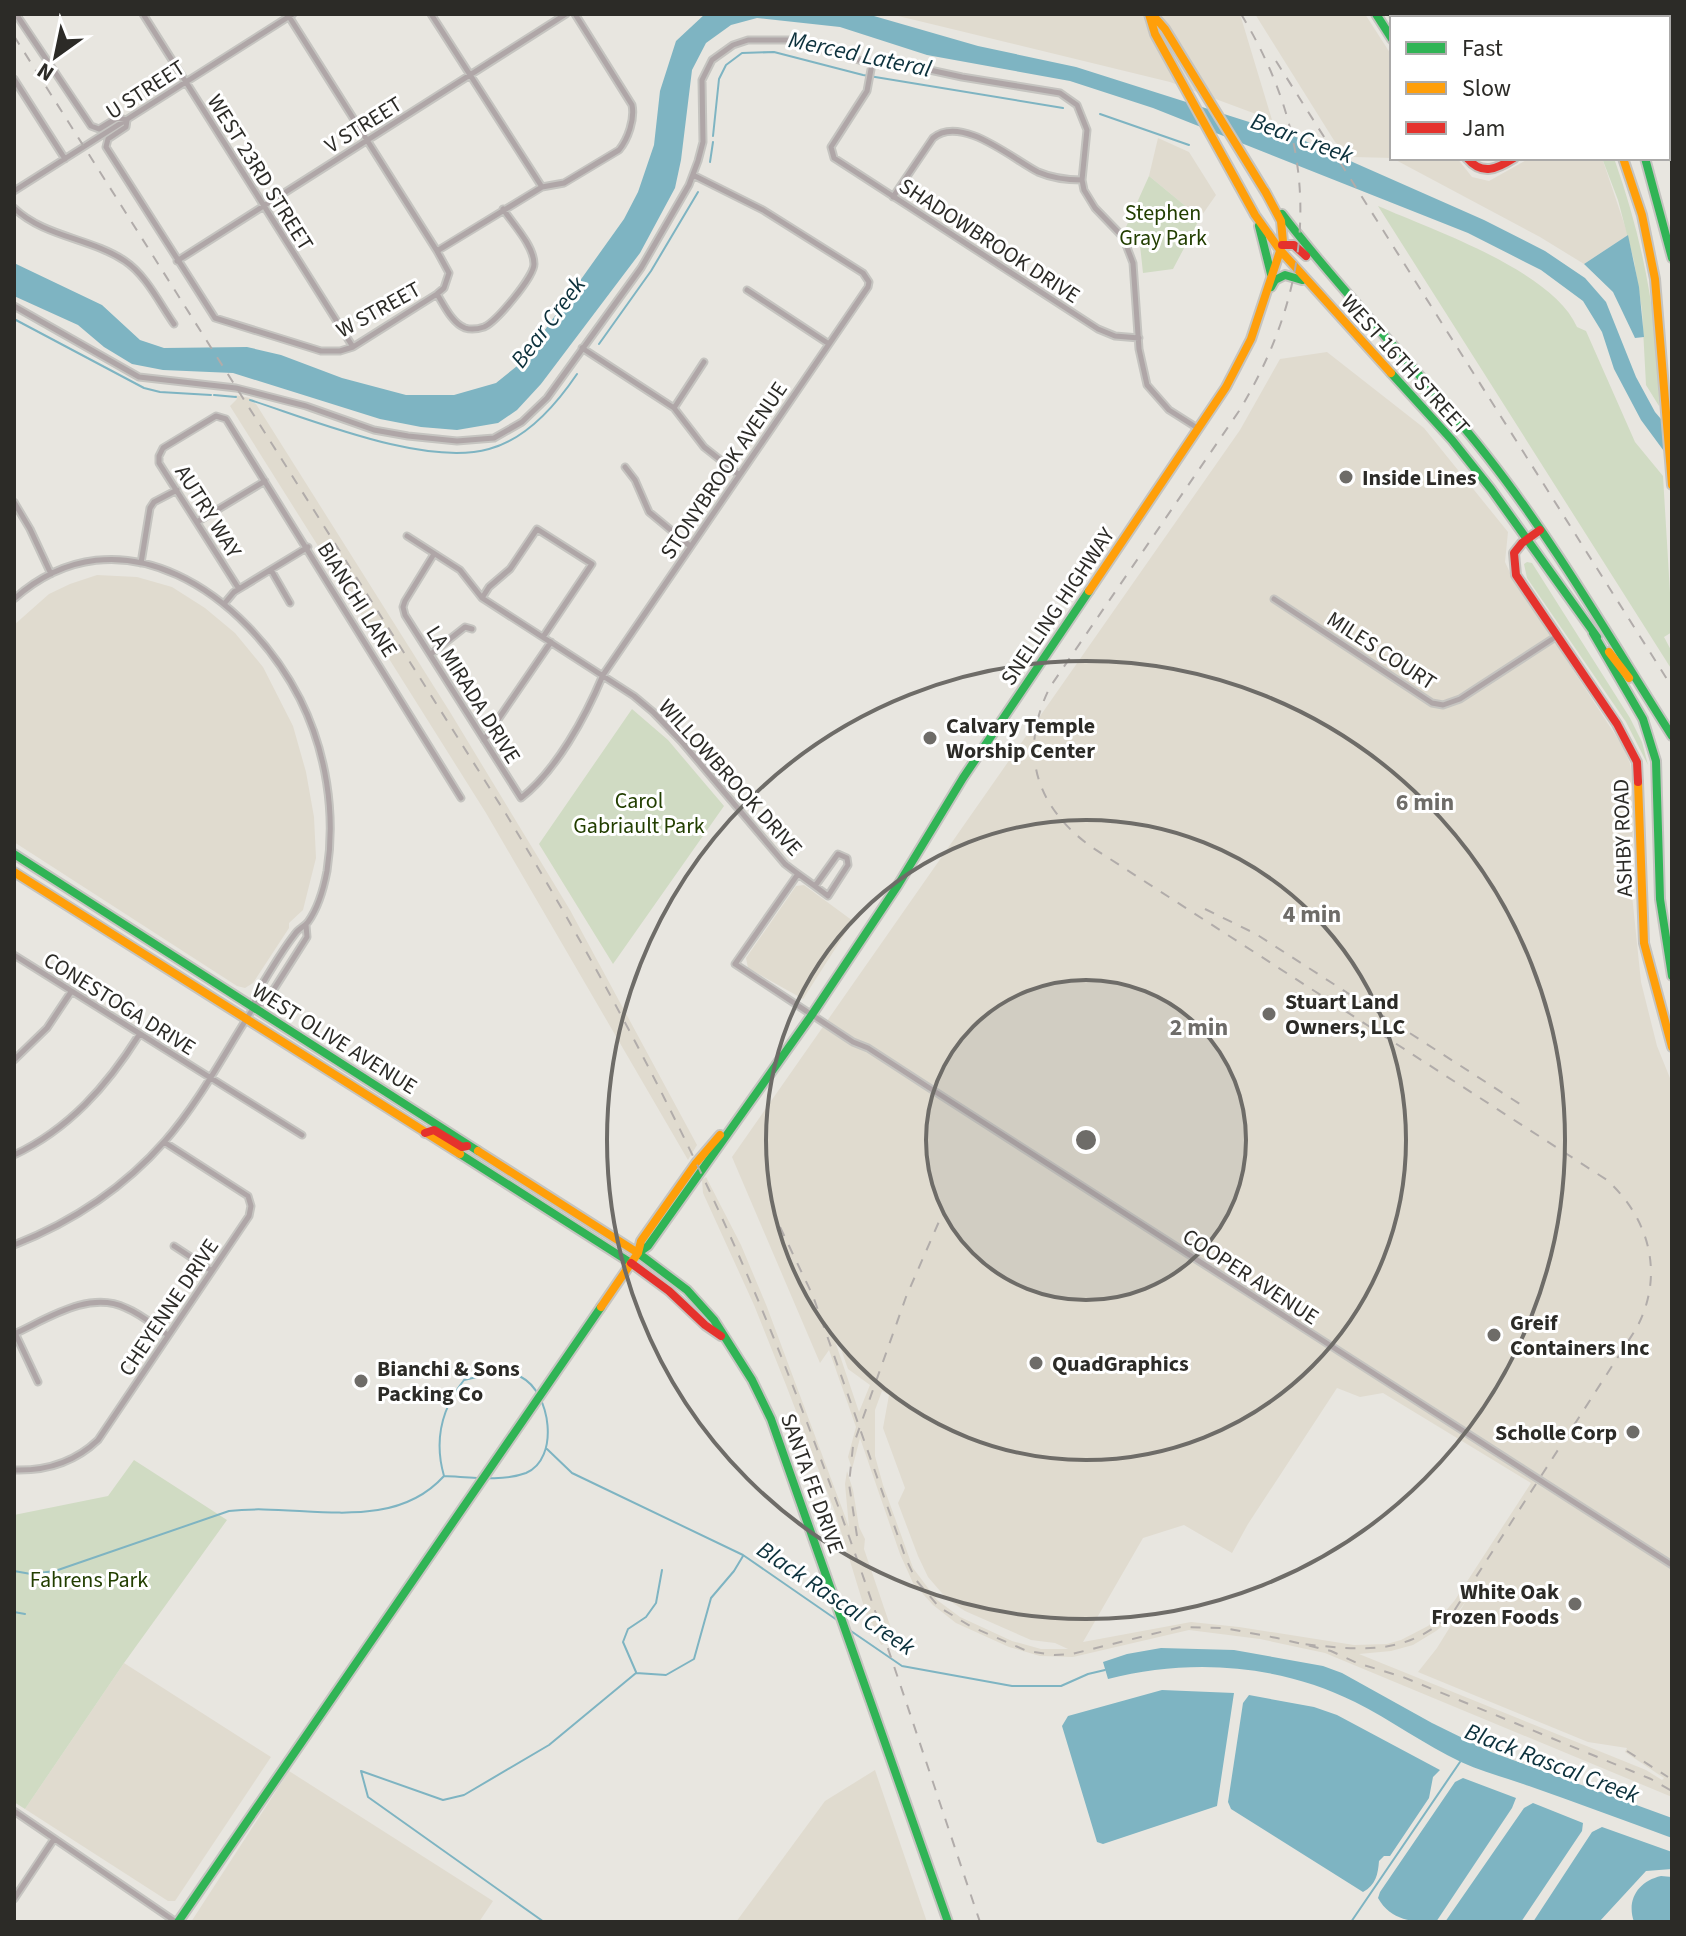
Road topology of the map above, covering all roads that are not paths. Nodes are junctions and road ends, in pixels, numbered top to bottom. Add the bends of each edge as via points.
1 (143, 14) edge
2 (431, 14) edge
3 (566, 14) edge
4 (575, 14) edge
5 (1150, 14) edge
6 (1376, 14) edge
7 (19, 15) edge
8 (290, 15) edge
9 (1390, 36) edge
10 (872, 64) junction
11 (470, 75) junction
12 (14, 79) edge
13 (186, 82) junction
14 (127, 120) junction
15 (367, 140) junction
16 (65, 159) junction
17 (1469, 160) edge
18 (1510, 160) edge
19 (1624, 160) edge
20 (1646, 160) edge
21 (693, 175) junction
22 (1082, 180) junction
23 (542, 187) junction
24 (14, 191) edge
25 (1265, 191) junction
26 (893, 197) junction
27 (264, 206) junction
28 (14, 208) edge
29 (503, 209) junction
30 (1255, 215) junction
31 (1281, 248) junction
32 (437, 251) junction
33 (1672, 258) edge
34 (177, 261) junction
35 (1272, 275) junction
36 (1306, 282) junction
37 (747, 290) dead end
38 (437, 294) junction
39 (1264, 300) junction
40 (14, 306) edge
41 (1359, 311) junction
42 (174, 324) dead end
43 (1139, 338) junction
44 (829, 344) junction
45 (353, 347) junction
46 (582, 348) junction
47 (704, 362) dead end
48 (674, 408) junction
49 (226, 419) joint
50 (1199, 429) junction
51 (625, 467) dead end
52 (738, 474) junction
53 (265, 481) junction
54 (1672, 485) edge
55 (177, 490) junction
56 (14, 502) edge
57 (197, 522) junction
58 (1540, 530) junction
59 (407, 536) dead end
60 (1527, 539) junction
61 (690, 546) junction
62 (308, 547) junction
63 (434, 554) junction
64 (141, 563) junction
65 (271, 570) junction
66 (51, 574) junction
67 (239, 589) junction
68 (482, 598) junction
69 (14, 599) edge
70 (1274, 599) dead end
71 (290, 603) dead end
72 (224, 604) junction
73 (472, 629) dead end
74 (1593, 633) junction
75 (1557, 636) junction
76 (543, 637) junction
77 (551, 642) junction
78 (431, 654) junction
79 (603, 675) junction
80 (1663, 722) junction
81 (1672, 736) edge
82 (484, 740) junction
83 (461, 798) dead end
84 (521, 798) joint
85 (14, 854) edge
86 (14, 872) edge
87 (798, 874) junction
88 (815, 886) junction
89 (306, 924) junction
90 (14, 955) edge
91 (1672, 976) edge
92 (71, 992) junction
93 (254, 1007) junction
94 (811, 1016) junction
95 (246, 1020) junction
96 (139, 1035) junction
97 (1672, 1047) edge
98 (14, 1060) edge
99 (209, 1078) junction
100 (425, 1133) junction
101 (302, 1135) dead end
102 (164, 1142) junction
103 (472, 1146) junction
104 (14, 1155) edge
105 (14, 1245) edge
106 (174, 1246) dead end
107 (638, 1253) junction
108 (631, 1263) junction
109 (212, 1271) junction
110 (15, 1334) edge
111 (168, 1335) junction
112 (722, 1336) junction
113 (38, 1382) dead end
114 (14, 1470) edge
115 (1672, 1565) edge
116 (14, 1811) edge
117 (54, 1839) junction
118 (14, 1899) edge
119 (177, 1922) edge
120 (948, 1922) edge

1 - 13 street, WEST 23RD STREET
2 - 11 street
3 - 11 street, V STREET
4 - 23 street via 634,113 619,150 564,183
5 - 25 main road, WEST 16TH STREET via 1165,29
5 - 30 main road, WEST 16TH STREET via 1155,34
6 - 9 main road
7 - 14 street via 91,126 99,129 117,118
8 - 13 street, U STREET
8 - 15 street
10 - 21 street via 785,39 748,40 723,50 704,74 703,142
10 - 22 street via 902,64 1060,93 1084,118
10 - 26 street, SHADOWBROOK DRIVE via 864,97 831,153
11 - 15 street, V STREET
11 - 23 street
12 - 16 street
13 - 14 street, U STREET
13 - 27 street, WEST 23RD STREET
14 - 16 street, U STREET
14 - 34 street via 106,147
15 - 27 street, V STREET
15 - 32 street
16 - 24 street, U STREET
17 - 18 main road via 1487,172
19 - 54 main road via 1651,249
20 - 33 main road
21 - 44 street, STONYBROOK AVENUE via 763,210 863,273 869,282 865,292
21 - 46 street via 641,268
22 - 26 street via 1048,176 986,139 948,132 933,138
22 - 43 street via 1088,200 1129,250
23 - 29 street
25 - 31 main road via 1281,221
25 - 41 main road, WEST 16TH STREET
26 - 43 street, SHADOWBROOK DRIVE via 1098,329
27 - 34 street, V STREET
27 - 45 street, WEST 23RD STREET
28 - 42 street via 42,227 127,262
29 - 32 street
29 - 38 street via 531,252 534,264 527,282 483,328 459,325
30 - 31 main road, WEST 16TH STREET
30 - 35 main road
31 - 35 main road, SNELLING HIGHWAY
31 - 36 main road, WEST 16TH STREET
31 - 41 main road via 1298,247
32 - 38 street, W STREET via 449,273
34 - 45 street, W STREET via 215,318 321,351
35 - 39 main road, SNELLING HIGHWAY
36 - 39 main road via 1279,277
36 - 60 main road, WEST 16TH STREET via 1439,425
37 - 44 street
38 - 45 street, W STREET
39 - 50 main road, SNELLING HIGHWAY via 1240,362
40 - 46 street via 139,377 236,388 374,430 429,439 494,438 522,422 547,398
41 - 58 main road, WEST 16TH STREET via 1477,443
43 - 50 street via 1147,385 1169,410
44 - 52 street, STONYBROOK AVENUE
46 - 48 street
47 - 48 street
48 - 52 street via 704,447
49 - 53 street, BIANCHI LANE
49 - 55 street, AUTRY WAY via 216,416 163,448 159,463
50 - 94 main road, SNELLING HIGHWAY via 963,778
51 - 61 street via 649,512
52 - 61 street, STONYBROOK AVENUE
53 - 57 street
53 - 62 street, BIANCHI LANE
55 - 57 street, AUTRY WAY
55 - 64 street via 150,508
56 - 66 street
57 - 67 street, AUTRY WAY
58 - 60 main road
58 - 80 main road, WEST 16TH STREET
59 - 63 street, WILLOWBROOK DRIVE
60 - 74 main road, WEST 16TH STREET
60 - 75 main road, ASHBY ROAD via 1514,551 1513,566
61 - 79 street, STONYBROOK AVENUE
62 - 65 street
62 - 83 street, BIANCHI LANE
63 - 68 street, WILLOWBROOK DRIVE via 465,574
63 - 78 street, LA MIRADA DRIVE via 403,607
64 - 66 street via 94,561
64 - 72 street via 188,579
65 - 67 street
65 - 71 street
66 - 69 street
67 - 72 street
68 - 76 street, WILLOWBROOK DRIVE
68 - 76 street via 537,529 592,564
70 - 75 street, MILES COURT via 1432,703 1443,705
72 - 89 street via 286,674 317,741 330,824 327,868
73 - 78 street via 465,627
74 - 80 main road, WEST 16TH STREET
74 - 91 main road via 1643,719 1656,761 1660,899
75 - 97 main road, ASHBY ROAD via 1637,762 1644,943
76 - 77 street, WILLOWBROOK DRIVE
77 - 79 street, WILLOWBROOK DRIVE
77 - 82 street
78 - 82 street, LA MIRADA DRIVE
79 - 84 street, STONYBROOK AVENUE via 590,705 538,785
79 - 87 street, WILLOWBROOK DRIVE via 665,723
80 - 81 main road, WEST 16TH STREET
82 - 84 street, LA MIRADA DRIVE
85 - 93 main road, WEST OLIVE AVENUE
86 - 95 main road, WEST OLIVE AVENUE
87 - 88 street, WILLOWBROOK DRIVE
87 - 94 street, WILLOWBROOK DRIVE via 735,964
88 - 88 street, WILLOWBROOK DRIVE via 828,896 848,865 847,858 838,854
89 - 93 street via 296,931 255,996
89 - 93 street via 307,937 267,1000
90 - 92 street, CONESTOGA DRIVE
92 - 96 street, CONESTOGA DRIVE
92 - 98 street via 47,1028
93 - 95 street
93 - 103 main road, WEST OLIVE AVENUE
94 - 107 main road, SNELLING HIGHWAY
94 - 115 street, COOPER AVENUE
95 - 99 street
95 - 100 main road, WEST OLIVE AVENUE
96 - 99 street, CONESTOGA DRIVE
96 - 104 street via 76,1115
99 - 101 street, CONESTOGA DRIVE
99 - 102 street
100 - 103 main road via 434,1130 462,1147
100 - 108 main road, WEST OLIVE AVENUE
102 - 105 street via 91,1206
102 - 109 street, CHEYENNE DRIVE via 248,1196 249,1216
103 - 107 main road, WEST OLIVE AVENUE
106 - 109 street
107 - 108 main road, SNELLING HIGHWAY
107 - 112 main road, SANTA FE DRIVE via 687,1290
108 - 112 main road, SANTA FE DRIVE
108 - 119 main road, SNELLING HIGHWAY
109 - 111 street, CHEYENNE DRIVE
110 - 111 street via 74,1307 105,1302 130,1310
110 - 113 street
111 - 114 street, CHEYENNE DRIVE via 86,1451 69,1462
112 - 120 main road, SANTA FE DRIVE via 771,1419
116 - 117 street
117 - 118 street
117 - 119 street

